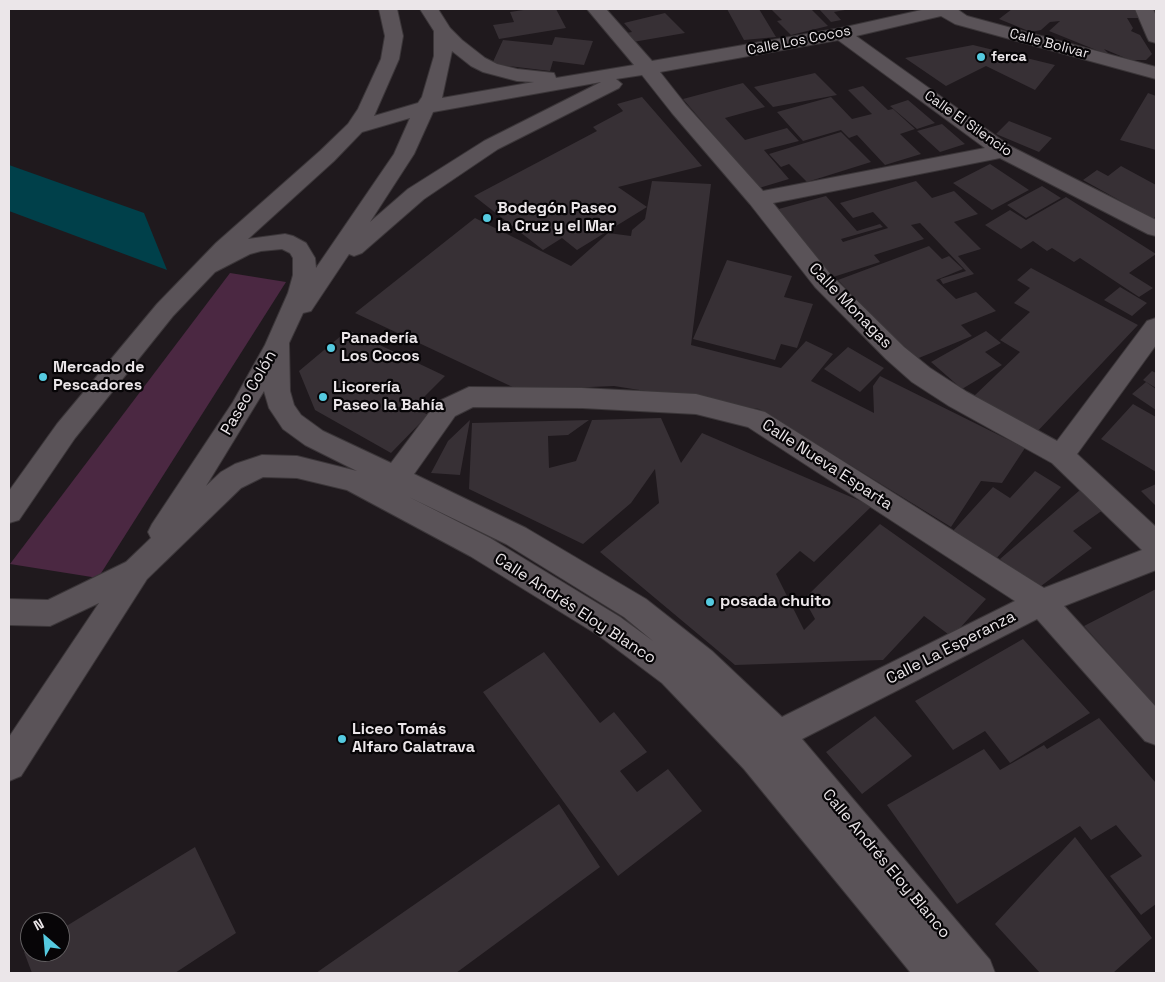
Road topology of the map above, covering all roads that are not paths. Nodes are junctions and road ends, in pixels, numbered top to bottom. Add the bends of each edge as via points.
1 (388, 9) edge
2 (429, 9) edge
3 (596, 9) edge
4 (945, 9) edge
5 (1144, 9) edge
6 (443, 31) junction
7 (841, 34) junction
8 (1156, 36) edge
9 (648, 69) junction
10 (1156, 73) edge
11 (426, 107) junction
12 (356, 128) junction
13 (1003, 151) junction
14 (758, 199) junction
15 (1156, 229) edge
16 (207, 266) junction
17 (325, 274) junction
18 (1156, 327) edge
19 (277, 343) junction
20 (1061, 456) junction
21 (395, 479) junction
22 (9, 512) edge
23 (1156, 545) edge
24 (1156, 556) edge
25 (136, 571) junction
26 (1041, 602) junction
27 (9, 612) edge
28 (1156, 730) edge
29 (778, 735) junction
30 (756, 758) junction
31 (9, 765) edge
32 (935, 973) edge
33 (977, 973) edge

1 - 12 street via 394,36 390,60 368,110
2 - 6 street
3 - 9 street, Calle Monagas
4 - 7 street, Calle Los Cocos
4 - 10 street, Calle Bolivar via 961,20
5 - 8 street
6 - 9 street via 478,62 517,75 582,77
6 - 11 street, Paseo Colón via 440,73
7 - 9 street, Calle Los Cocos
7 - 13 street, Calle El Silencio
9 - 11 street
9 - 14 street, Calle Monagas
9 - 17 street via 491,145 416,194
11 - 12 street
11 - 17 street, Paseo Colón via 404,154
12 - 16 street
13 - 14 street
13 - 15 street, Calle El Silencio
14 - 20 street, Calle Monagas via 823,281 921,376
16 - 19 street via 242,248 261,243 285,241 298,248 304,258 305,275
16 - 22 street via 165,310 66,430
17 - 19 street, Paseo Colón
18 - 20 street
19 - 21 street, Calle Andrés Eloy Blanco via 277,391 282,408 292,422 314,438
19 - 25 street, Paseo Colón via 242,409
20 - 23 street, Calle Monagas
21 - 26 street, Calle Nueva Esparta via 446,409 469,397 696,404 756,419
21 - 29 street, Calle Andrés Eloy Blanco via 516,536 635,608 701,661
24 - 26 street, Calle La Esperanza
25 - 27 street via 50,614
25 - 30 street, Calle Andrés Eloy Blanco via 231,480 245,472 262,466 297,467 354,481 480,547 609,626 673,674
25 - 31 street, Paseo Colón
26 - 28 street, Calle Nueva Esparta
26 - 29 street, Calle La Esperanza
29 - 30 street, Calle La Esperanza
29 - 33 street, Calle Andrés Eloy Blanco
30 - 32 street, Calle Andrés Eloy Blanco

